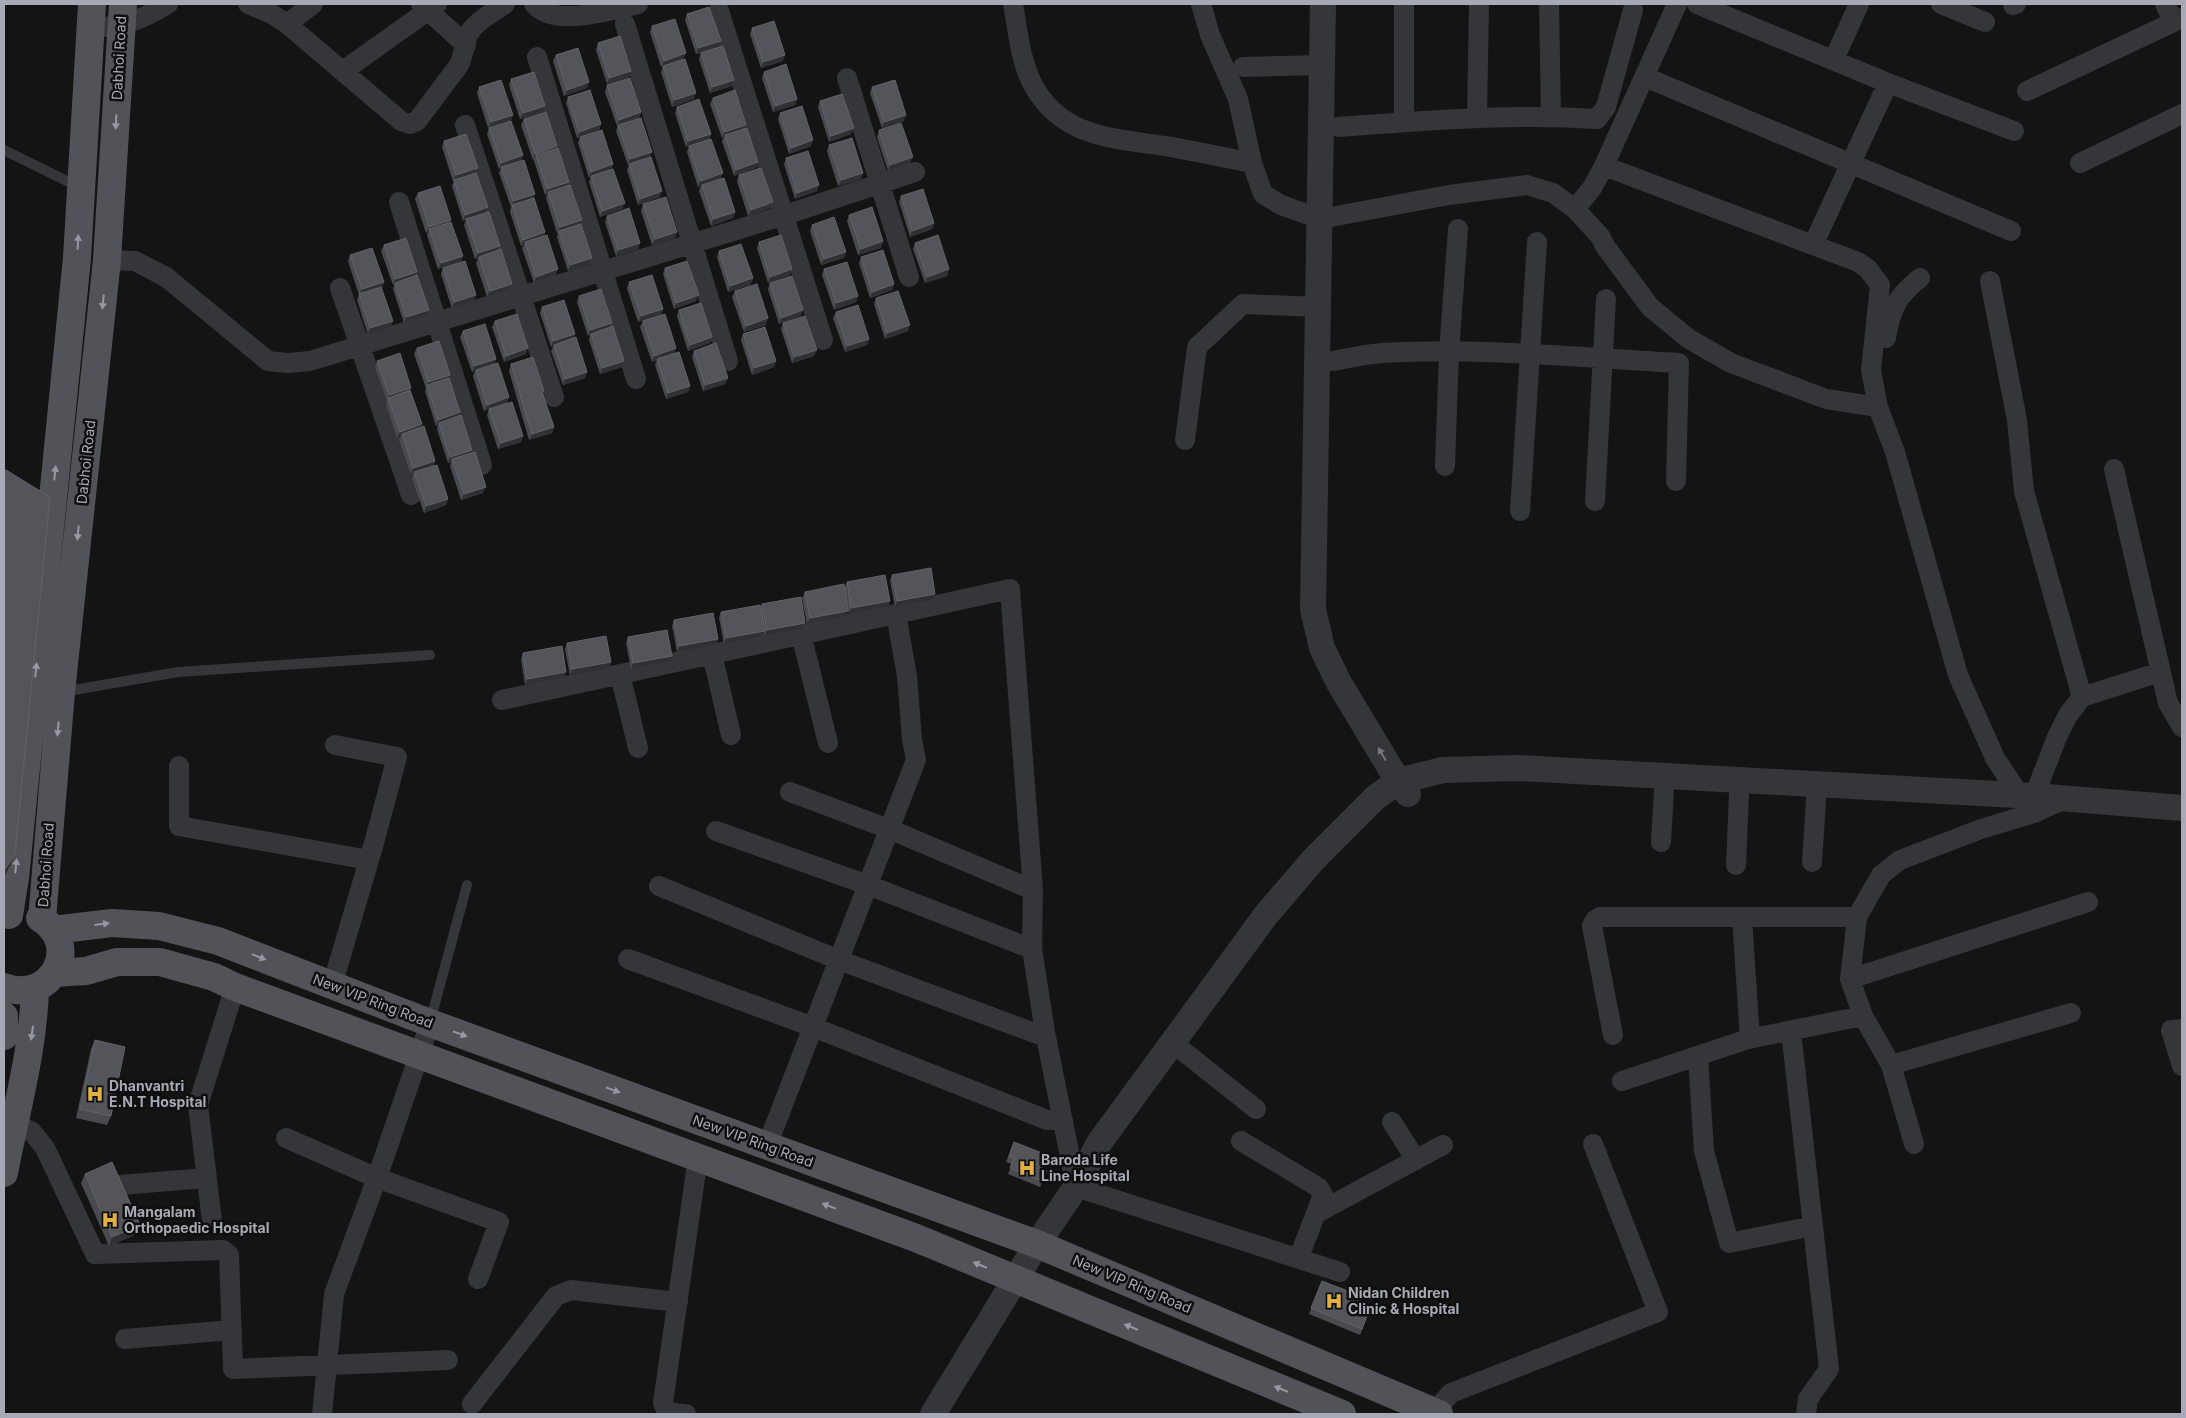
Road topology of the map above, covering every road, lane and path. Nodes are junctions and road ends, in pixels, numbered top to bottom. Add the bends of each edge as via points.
1 (168, 4) edge
2 (248, 4) edge
3 (313, 4) edge
4 (504, 4) edge
5 (534, 4) edge
6 (638, 4) edge
7 (1013, 4) edge
8 (1201, 4) edge
9 (1323, 4) edge
10 (1339, 4) edge
11 (1404, 4) edge
12 (1479, 4) edge
13 (1549, 4) edge
14 (1677, 4) edge
15 (1697, 4) edge
16 (1859, 4) edge
17 (1941, 4) edge
18 (2165, 4) edge
19 (428, 6) edge
20 (568, 9) edge
21 (1633, 10) dead end
22 (719, 11) dead end
23 (122, 15) edge
24 (91, 16) edge
25 (2178, 20) edge
26 (1985, 22) dead end
27 (287, 24) junction
28 (624, 24) dead end
29 (466, 45) junction
30 (537, 57) dead end
31 (1834, 59) junction
32 (1323, 65) junction
33 (1243, 66) dead end
34 (343, 71) junction
35 (1645, 77) junction
36 (847, 78) dead end
37 (1888, 82) junction
38 (2026, 91) dead end
39 (2182, 114) edge
40 (1551, 116) junction
41 (1477, 117) junction
42 (1404, 122) junction
43 (465, 125) dead end
44 (1338, 127) junction
45 (2014, 131) dead end
46 (4, 150) edge
47 (1252, 163) junction
48 (2080, 163) dead end
49 (1851, 164) junction
50 (1604, 166) junction
51 (915, 172) dead end
52 (881, 182) junction
53 (81, 188) junction
54 (399, 202) dead end
55 (1575, 209) junction
56 (784, 215) junction
57 (1328, 218) junction
58 (1458, 229) dead end
59 (2011, 231) dead end
60 (693, 242) junction
61 (1538, 242) dead end
62 (1813, 245) junction
63 (107, 260) junction
64 (602, 269) junction
65 (909, 277) dead end
66 (1920, 278) dead end
67 (1990, 281) dead end
68 (340, 288) dead end
69 (520, 295) junction
70 (1606, 299) dead end
71 (1318, 307) junction
72 (436, 322) junction
73 (823, 340) dead end
74 (361, 344) junction
75 (1449, 352) junction
76 (1529, 354) junction
77 (1603, 359) junction
78 (728, 361) dead end
79 (1333, 361) junction
80 (636, 379) dead end
81 (554, 397) dead end
82 (1878, 407) junction
83 (1185, 440) dead end
84 (482, 465) dead end
85 (1445, 466) dead end
86 (2114, 469) dead end
87 (1676, 481) dead end
88 (411, 495) dead end
89 (1595, 501) dead end
90 (1520, 511) dead end
91 (896, 614) junction
92 (802, 634) junction
93 (712, 654) junction
94 (430, 655) dead end
95 (2160, 672) junction
96 (620, 674) junction
97 (61, 692) junction
98 (2082, 697) junction
99 (502, 700) dead end
100 (2182, 727) edge
101 (731, 735) dead end
102 (828, 742) dead end
103 (335, 745) dead end
104 (638, 748) dead end
105 (179, 766) dead end
106 (1412, 785) junction
107 (1664, 790) junction
108 (790, 792) dead end
109 (1816, 792) junction
110 (1739, 794) junction
111 (2029, 804) junction
112 (2182, 808) edge
113 (2182, 822) edge
114 (890, 829) junction
115 (716, 831) dead end
116 (1661, 842) dead end
117 (369, 860) junction
118 (1812, 862) dead end
119 (1736, 865) dead end
120 (467, 885) dead end
121 (868, 885) junction
122 (659, 886) dead end
123 (1033, 890) junction
124 (2088, 902) dead end
125 (6, 916) edge
126 (1742, 917) junction
127 (1857, 917) junction
128 (48, 925) junction
129 (1032, 949) junction
130 (628, 958) dead end
131 (839, 960) junction
132 (1850, 979) junction
133 (44, 981) junction
134 (332, 986) junction
135 (4, 987) edge
136 (235, 987) junction
137 (2071, 1013) dead end
138 (4, 1016) edge
139 (1863, 1016) junction
140 (430, 1024) junction
141 (813, 1027) junction
142 (2182, 1030) edge
143 (1791, 1031) junction
144 (1045, 1032) junction
145 (1613, 1035) dead end
146 (4, 1036) edge
147 (1750, 1039) junction
148 (1183, 1051) junction
149 (420, 1055) junction
150 (1698, 1057) junction
151 (1891, 1064) junction
152 (2182, 1066) edge
153 (1622, 1081) dead end
154 (1256, 1109) dead end
155 (1063, 1120) junction
156 (1392, 1122) dead end
157 (14, 1124) junction
158 (286, 1138) dead end
159 (1241, 1141) dead end
160 (1593, 1144) dead end
161 (1914, 1144) dead end
162 (1443, 1145) dead end
163 (767, 1146) junction
164 (698, 1157) junction
165 (1416, 1160) junction
166 (4, 1173) edge
167 (206, 1178) junction
168 (377, 1178) junction
169 (120, 1185) edge
170 (1076, 1187) junction
171 (1316, 1213) junction
172 (212, 1220) dead end
173 (1813, 1226) junction
174 (1037, 1244) junction
175 (1299, 1257) junction
176 (1340, 1272) dead end
177 (478, 1279) dead end
178 (1016, 1280) junction
179 (678, 1302) junction
180 (232, 1330) junction
181 (124, 1339) dead end
182 (448, 1360) dead end
183 (327, 1366) junction
184 (472, 1404) dead end
185 (1437, 1413) edge
186 (322, 1414) edge
187 (686, 1414) edge
188 (933, 1414) edge
189 (1342, 1414) edge
190 (1806, 1414) edge

1 - 23 street via 146,17
2 - 27 street
3 - 27 street
4 - 29 street via 472,28
5 - 20 street via 552,14
6 - 20 street via 587,16
7 - 47 street via 1024,62 1033,85 1049,107 1075,126 1100,137
8 - 47 street via 1210,35 1238,99
9 - 32 street
10 - 44 street
11 - 42 street
12 - 41 street
13 - 40 street
14 - 35 street
15 - 31 street
16 - 31 street
17 - 26 street
18 - 25 street
19 - 29 street
19 - 34 street
21 - 40 street via 1606,107 1597,119
22 - 56 street
23 - 24 street
23 -> 63 main road, Dabhoi Road
24 - 53 main road, Dabhoi Road
25 - 38 street
27 - 34 street
28 - 60 street
29 - 34 street via 459,65 417,121 410,124 401,121
30 - 64 street
31 - 37 street
32 - 33 street
32 - 57 street
35 - 49 street
35 - 50 street
36 - 52 street
37 - 45 street
37 - 49 street
39 - 48 street
40 - 41 street
41 - 42 street
42 - 44 street
43 - 69 street
44 - 57 street
46 - 53 lane
47 - 57 street via 1263,194 1281,205
49 - 59 street
49 - 62 street
50 - 55 street
50 - 62 street
51 - 52 street
52 - 56 street
52 - 65 street
125 -> 53 main road, Dabhoi Road via 15,878 77,258
54 - 72 street
55 - 57 street via 1553,193 1527,185 1449,195
55 - 82 street via 1600,236 1650,307 1689,339 1731,363 1826,399
56 - 60 street
56 - 73 street
57 - 71 street
57 - 79 street
58 - 75 street
60 - 64 street
60 - 78 street
61 - 76 street
62 - 82 street via 1858,262 1880,285 1872,370
63 - 74 street via 135,261 166,277 268,361 310,361
63 -> 97 main road, Dabhoi Road
64 - 69 street
64 - 80 street
66 - 82 street via 1903,291 1889,320
67 - 98 street via 2018,420 2024,491
68 - 74 street
69 - 72 street
69 - 81 street
70 - 77 street
71 - 83 street via 1243,304 1197,346
106 -> 71 street via 1339,683 1322,648 1313,609
72 - 74 street
72 - 84 street
74 - 88 street
75 - 76 street
75 - 79 street via 1381,353
75 - 85 street
76 - 77 street
76 - 90 street
77 - 87 street via 1679,364
77 - 89 street
79 - 106 street via 1328,605 1336,639
82 - 111 street via 1895,452 1958,675 1994,758
86 - 95 street
91 - 92 street
91 - 114 street via 916,760
91 - 123 street via 1010,588
92 - 93 street
92 - 102 street
93 - 96 street
93 - 101 street
94 - 97 lane via 178,672
95 - 98 street
95 - 100 street via 2168,703
96 - 99 street
96 - 104 street
97 -> 128 main road, Dabhoi Road
98 - 111 street via 2056,737
103 - 117 street via 397,757
105 - 117 street via 178,826
106 - 107 street via 1517,781
106 - 109 street via 1443,770 1518,768
106 - 148 street via 1324,869 1277,922
106 - 170 street via 1375,798 1314,859 1266,915 1099,1143
107 - 110 street
107 - 116 street
108 - 114 street
109 - 110 street
109 - 111 street via 1998,808
109 - 118 street
110 - 119 street
111 - 112 street via 2065,799
111 - 113 street
111 - 127 street via 1981,829 1900,860 1881,875
114 - 121 street
114 - 123 street
115 - 121 street
117 - 134 street
120 - 140 lane
121 - 129 street
121 - 131 street
122 - 131 street
123 - 129 street
124 - 132 street
125 - 128 main road, New VIP Ring Road via 25,913
126 - 127 street
126 - 145 street via 1600,917 1595,920 1592,926
126 - 147 street
127 - 132 street
128 - 133 main road, Dabhoi Road via 60,949 59,962
128 -> 134 main road, New VIP Ring Road via 112,923 159,926 218,941
129 - 144 street
130 - 141 street
131 - 141 street
131 - 144 street via 1037,1034
132 - 139 street
133 - 135 main road via 24,992
133 - 136 main road via 118,962 160,962 214,977
133 -> 157 main road, Dabhoi Road
134 - 140 main road, New VIP Ring Road
136 - 149 main road
136 - 167 street via 198,1105
137 - 151 street
138 - 146 main road
139 - 143 street
139 - 151 street
140 - 149 street
140 -> 163 main road, New VIP Ring Road
141 - 155 street via 1047,1120
141 - 163 street
142 - 152 street via 2171,1030
143 - 147 street
143 - 173 street
144 - 155 street
147 - 150 street
148 - 154 street
148 - 170 street via 1110,1152
149 - 164 main road
149 - 168 street
150 - 153 street
150 - 173 street via 1704,1151 1729,1243
151 - 161 street
155 - 170 street
156 - 165 street
157 - 166 main road
157 - 180 street via 32,1132 45,1148 95,1254 226,1252 229,1255
158 - 168 street
159 - 171 street via 1319,1188 1323,1195
160 - 185 street via 1658,1312 1451,1394
162 - 165 street
163 - 174 main road, New VIP Ring Road
178 -> 164 main road via 916,1238
164 - 179 street
165 - 171 street
167 - 169 street
167 - 172 street
168 - 177 street via 499,1222
168 - 183 street via 334,1294
170 - 174 street
170 - 175 street
171 - 175 street
173 - 190 street via 1828,1369 1808,1399
174 - 178 street
174 - 185 main road, New VIP Ring Road
175 - 176 street
178 - 188 street
189 -> 178 main road via 1305,1403
179 - 184 street via 571,1290 562,1292
179 - 187 street via 663,1403 669,1412
180 - 181 street
180 - 183 street via 234,1369
182 - 183 street
183 - 186 street

